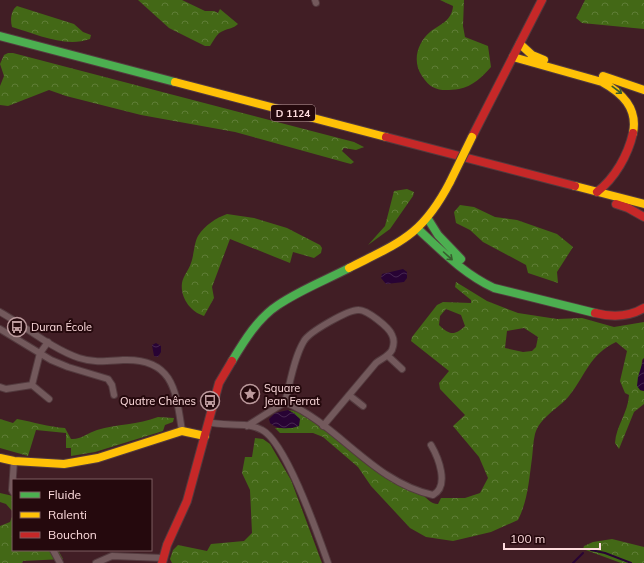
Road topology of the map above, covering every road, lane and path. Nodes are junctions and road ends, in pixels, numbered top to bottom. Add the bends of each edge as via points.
1 (542, 0) edge
2 (0, 36) edge
3 (520, 44) junction
4 (513, 57) junction
5 (644, 90) edge
6 (587, 189) junction
7 (597, 192) junction
8 (644, 204) edge
9 (644, 217) edge
10 (428, 219) junction
11 (419, 230) junction
12 (644, 301) edge
13 (644, 308) edge
14 (0, 312) edge
15 (0, 329) edge
16 (48, 342) junction
17 (40, 353) junction
18 (388, 356) junction
19 (402, 369) dead end
20 (32, 385) junction
21 (0, 387) edge
22 (114, 395) dead end
23 (349, 395) junction
24 (49, 399) dead end
25 (285, 402) junction
26 (363, 406) dead end
27 (208, 422) junction
28 (247, 426) junction
29 (323, 426) junction
30 (182, 431) junction
31 (205, 436) junction
32 (431, 445) dead end
33 (0, 458) edge
34 (14, 461) junction
35 (13, 479) edge
36 (54, 551) edge
37 (123, 554) edge
38 (162, 560) edge
39 (60, 563) edge
40 (96, 563) edge
41 (126, 563) edge
42 (328, 563) edge

1 - 3 main road
2 - 6 main road, D 1124
3 - 4 main road
3 - 5 main road via 532,55 544,60
4 -> 7 main road via 602,82 612,86 627,100 633,115 632,142 606,185
4 - 10 main road, bridge via 450,182
6 - 7 main road
6 - 9 main road via 597,197 628,208
7 - 8 main road
10 - 11 main road
10 - 12 main road via 438,235 470,269 490,280 603,308 620,309
11 -> 13 main road via 465,272 494,288 607,316 626,315
11 - 27 main road via 287,299 266,315 227,367 219,383
14 - 16 street
15 - 17 street
16 - 17 street
16 - 30 street via 88,361 133,360 156,366 171,380 175,389
17 - 20 street
17 - 22 street via 68,367 108,379
18 - 19 street
18 - 23 street via 376,363
18 - 25 street via 393,344 392,333 363,310 353,310 313,332 304,340
20 - 21 street via 6,389
20 - 24 street
23 - 26 street
23 - 29 street
25 - 28 street
25 - 29 street via 304,411
27 - 28 street via 220,426
27 - 31 main road
28 - 42 street via 263,430 274,440 294,478
29 - 32 street via 370,464 394,479 433,495 439,488 441,472 438,456
30 - 31 main road
30 - 34 main road via 78,462 47,464
31 - 38 main road via 187,501
33 - 34 main road
34 - 35 street
36 - 39 street
37 - 38 street
37 - 40 street
37 - 41 street

